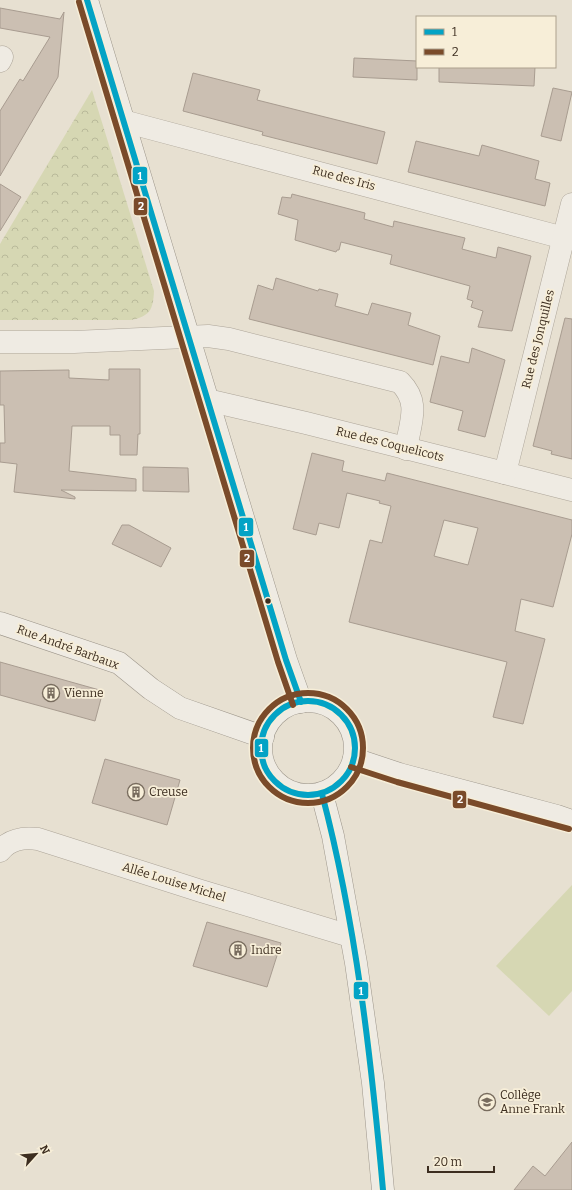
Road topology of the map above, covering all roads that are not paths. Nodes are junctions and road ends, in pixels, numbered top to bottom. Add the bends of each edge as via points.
1 (87, 0) edge
2 (123, 121) junction
3 (572, 204) edge
4 (564, 238) junction
5 (188, 336) junction
6 (0, 342) edge
7 (208, 400) junction
8 (406, 448) junction
9 (505, 474) junction
10 (572, 490) edge
11 (0, 623) edge
12 (301, 702) junction
13 (263, 737) junction
14 (354, 759) junction
15 (322, 794) junction
16 (572, 821) edge
17 (0, 851) edge
18 (350, 936) junction
19 (383, 1190) edge

1 - 2 street
2 - 4 street, Rue des Iris
2 - 5 street
3 - 4 street, Rue des Jonquilles
4 - 9 street, Rue des Jonquilles
5 - 6 street via 74,342
5 - 7 street
5 - 8 street via 229,339 400,382 409,390 414,402
7 - 8 street, Rue des Coquelicots
7 - 12 street
8 - 9 street, Rue des Coquelicots
9 - 10 street, Rue des Coquelicots
11 - 13 street, Rue André Barbaux via 119,663 180,708
12 - 13 street via 288,706 277,714 268,724
12 - 14 street via 327,705 338,712 353,733
13 - 15 street via 262,753 265,764 276,782 289,792 305,796
14 - 15 street via 348,774 336,786
14 - 16 street via 399,774
15 - 18 street via 333,836
17 - 18 street, Allée Louise Michel via 14,840 26,837 38,839
18 - 19 street via 373,1083

